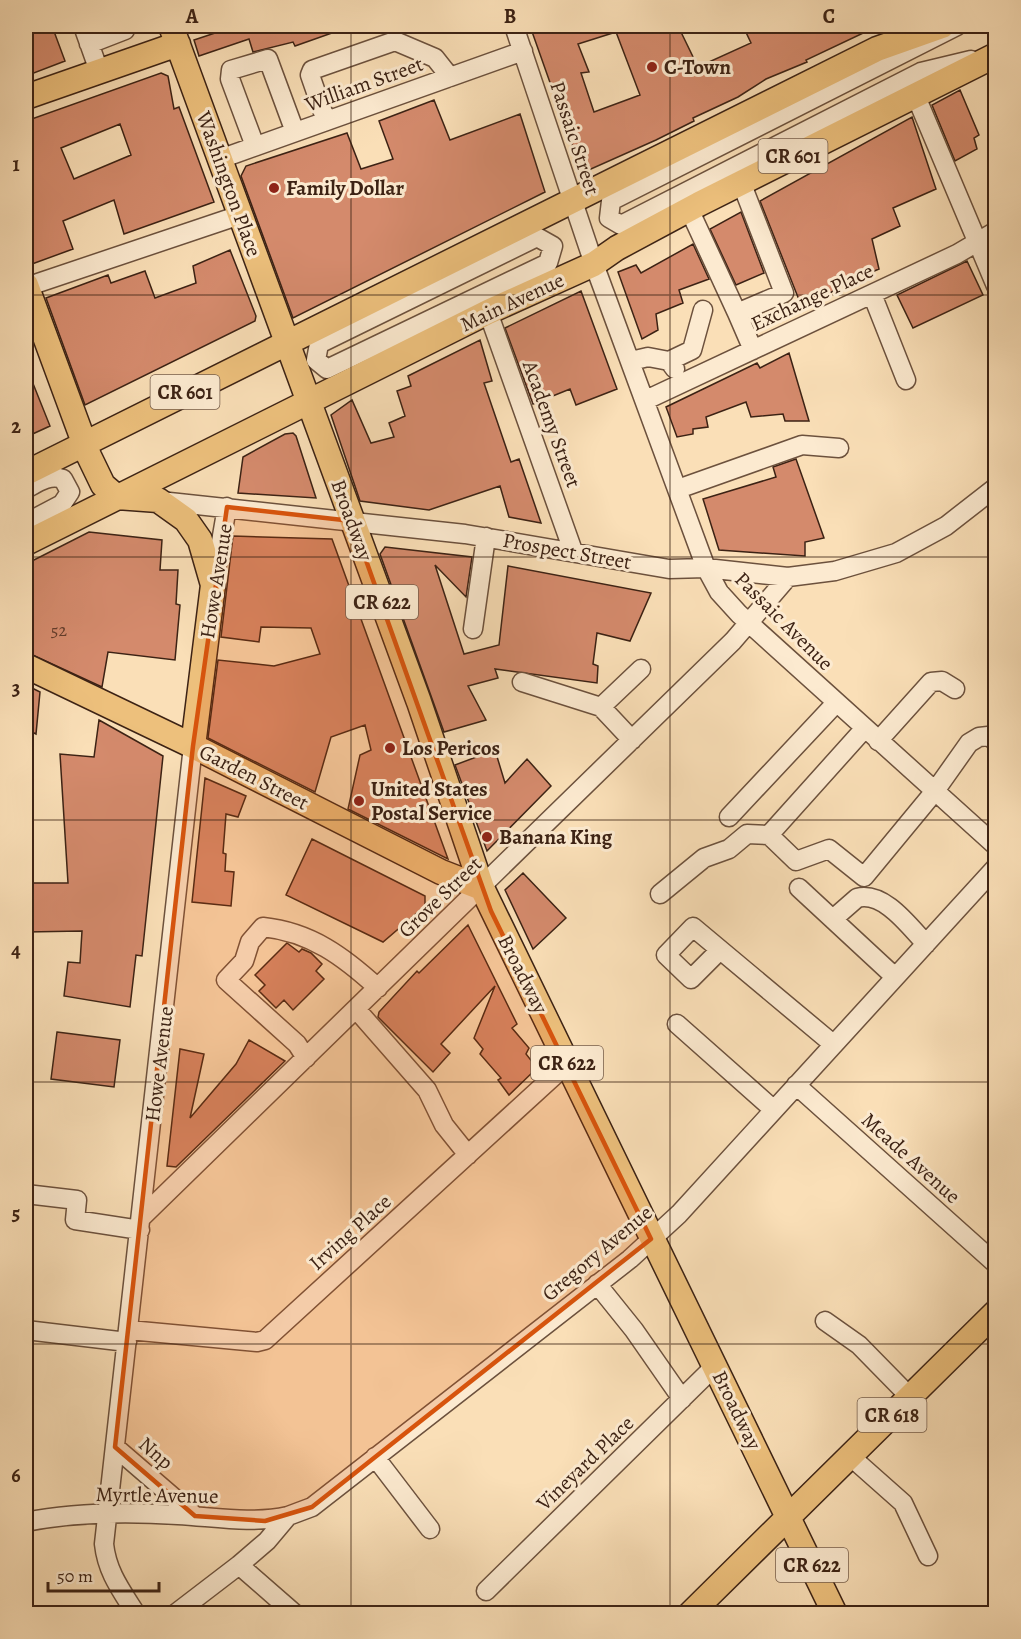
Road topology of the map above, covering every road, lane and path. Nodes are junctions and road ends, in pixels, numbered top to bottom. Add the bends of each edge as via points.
1 (83, 26) edge
2 (126, 26) edge
3 (514, 26) edge
4 (942, 26) edge
5 (957, 26) edge
6 (175, 35) edge
7 (90, 44) junction
8 (523, 51) junction
9 (900, 54) junction
10 (996, 54) edge
11 (99, 72) junction
12 (450, 76) junction
13 (913, 86) junction
14 (26, 97) edge
15 (326, 121) junction
16 (295, 132) junction
17 (255, 146) junction
18 (220, 159) junction
19 (741, 182) junction
20 (620, 187) junction
21 (573, 202) junction
22 (689, 209) junction
23 (240, 215) junction
24 (636, 228) junction
25 (996, 231) edge
26 (521, 236) junction
27 (977, 241) junction
28 (594, 264) junction
29 (540, 278) junction
30 (26, 286) edge
31 (996, 286) edge
32 (872, 294) junction
33 (704, 310) dead end
34 (488, 312) junction
35 (737, 314) junction
36 (332, 329) junction
37 (286, 342) junction
38 (753, 350) junction
39 (631, 361) junction
40 (669, 361) junction
41 (351, 369) junction
42 (906, 380) dead end
43 (685, 381) junction
44 (646, 400) junction
45 (308, 401) junction
46 (84, 443) junction
47 (839, 448) dead end
48 (30, 479) edge
49 (996, 486) edge
50 (678, 489) junction
51 (117, 496) junction
52 (158, 500) junction
53 (227, 507) junction
54 (54, 518) junction
55 (352, 521) junction
56 (26, 523) edge
57 (486, 537) junction
58 (26, 543) edge
59 (573, 551) junction
60 (706, 568) junction
61 (788, 578) junction
62 (213, 585) junction
63 (748, 622) junction
64 (473, 628) dead end
65 (26, 666) edge
66 (641, 669) dead end
67 (522, 682) dead end
68 (955, 689) dead end
69 (836, 703) junction
70 (601, 707) junction
71 (871, 734) junction
72 (632, 740) junction
73 (996, 741) edge
74 (193, 746) junction
75 (935, 791) junction
76 (729, 817) dead end
77 (769, 835) junction
78 (996, 846) edge
79 (996, 867) edge
80 (482, 888) junction
81 (799, 888) dead end
82 (660, 894) dead end
83 (833, 919) junction
84 (926, 944) junction
85 (720, 950) dead end
86 (895, 977) junction
87 (378, 988) junction
88 (356, 1009) junction
89 (677, 1024) dead end
90 (833, 1044) junction
91 (306, 1058) junction
92 (567, 1064) junction
93 (796, 1085) junction
94 (774, 1110) junction
95 (468, 1155) junction
96 (26, 1194) edge
97 (141, 1223) junction
98 (651, 1239) junction
99 (996, 1264) edge
100 (597, 1284) junction
101 (996, 1312) edge
102 (825, 1322) dead end
103 (26, 1330) edge
104 (128, 1336) junction
105 (715, 1366) junction
106 (910, 1397) junction
107 (682, 1399) junction
108 (116, 1447) junction
109 (850, 1456) junction
110 (375, 1457) junction
111 (108, 1514) junction
112 (195, 1516) junction
113 (288, 1516) junction
114 (788, 1517) junction
115 (26, 1522) edge
116 (430, 1529) dead end
117 (928, 1556) dead end
118 (238, 1565) junction
119 (486, 1591) dead end
120 (136, 1614) edge
121 (175, 1614) edge
122 (295, 1614) edge
123 (690, 1614) edge
124 (835, 1614) edge

1 - 7 street
2 - 7 street via 125,30
3 - 8 street, Passaic Street
4 - 20 main road, CR 601 via 877,49
5 - 9 street
6 - 11 main road
6 - 18 main road, Washington Place
7 - 11 street
8 - 12 street, William Street
8 - 21 street, Passaic Street
9 - 13 street
9 - 20 street
10 - 13 main road, Main Avenue / CR 601
11 - 14 main road
12 - 15 street, William Street
12 - 15 street via 435,58 395,41 310,70
13 - 19 main road, Main Avenue / CR 601
13 - 24 street
13 - 27 street
15 - 16 street, William Street
16 - 17 street, William Street
16 - 17 street via 268,59 231,70 230,79
17 - 18 street, William Street
18 - 23 main road, Washington Place
19 - 22 main road, Main Avenue / CR 601
19 - 35 street via 784,293
20 - 21 main road, CR 601
20 - 24 street via 611,201 609,218
21 - 26 main road, CR 601
21 - 28 street, Passaic Street
22 - 24 main road, Main Avenue / CR 601
22 - 35 street
23 - 30 street
23 - 37 main road, Washington Place
24 - 28 main road, Main Avenue / CR 601
25 - 27 street, Exchange Place
26 - 29 street via 537,237 553,246
26 - 36 main road, CR 601
27 - 31 street
27 - 32 street, Exchange Place
28 - 29 main road, Main Avenue / CR 601
28 - 39 street, Passaic Avenue
29 - 34 main road, Main Avenue / CR 601
29 - 41 street
30 - 46 main road
32 - 38 street, Exchange Place
32 - 42 street
33 - 40 street via 692,350
34 - 41 main road, Main Avenue / CR 601
34 - 59 street, Academy Street
35 - 38 street
36 - 37 main road, CR 601
36 - 41 street via 319,344 316,360 327,369
37 - 45 main road, Broadway / CR 622
37 - 46 main road, CR 601
38 - 43 street, Exchange Place
39 - 40 street via 648,357
39 - 44 street, Passaic Avenue
40 - 43 street
41 - 45 main road, Main Avenue / CR 601
43 - 44 street, Exchange Place
44 - 50 street, Passaic Avenue
45 - 51 main road, Main Avenue / CR 601
45 - 55 main road, Broadway / CR 622
46 - 48 main road, CR 601
46 - 51 main road via 103,484
47 - 50 street via 802,445
48 - 54 street via 63,479 70,492
49 - 61 street, Prospect Street via 946,526 896,553 836,571
50 - 60 street, Passaic Avenue
51 - 52 main road, Prospect Street
51 - 54 main road, Main Avenue / CR 601
52 - 53 street, Prospect Street
52 - 62 main road via 186,520 200,540
53 - 55 street, Prospect Street
53 - 62 street, Howe Avenue
54 - 56 street
54 - 58 main road, Main Avenue / CR 601
55 - 57 street, Prospect Street
55 - 80 main road, Broadway / CR 622
57 - 59 street, Prospect Street
57 - 64 street
59 - 60 street, Prospect Street via 669,569
60 - 61 street, Prospect Street
60 - 63 street, Passaic Avenue via 719,592
61 - 63 street, Grove Street
62 - 74 main road, Howe Avenue
63 - 69 street, Passaic Avenue
63 - 72 street, Grove Street
65 - 74 main road, Garden Street
66 - 70 street
67 - 70 street
68 - 71 street via 942,681 931,682
69 - 71 street, Passaic Avenue
69 - 76 street
70 - 72 street
71 - 75 street, Passaic Avenue
71 - 77 street
72 - 80 street, Grove Street
73 - 75 street via 988,736 969,743
74 - 80 main road, Garden Street via 441,872
74 - 97 street, Howe Avenue
75 - 77 street via 864,877 829,849 796,861
75 - 78 street, Passaic Avenue
77 - 82 street via 747,834 729,849 704,858
79 - 84 street, Gregory Avenue
80 - 87 street, Grove Street
80 - 92 main road, Broadway / CR 622
81 - 83 street
83 - 84 street via 857,898 873,898
83 - 86 street
84 - 86 street, Gregory Avenue
85 - 90 street
86 - 90 street, Gregory Avenue
87 - 88 street, Grove Street
87 - 91 street via 342,956 309,940 263,927 250,942 244,961 226,980 297,1044
88 - 91 street, Grove Street
88 - 95 street via 427,1090 444,1125
89 - 94 street
90 - 93 street, Gregory Avenue
91 - 97 street, Grove Street
92 - 95 street, Irving Place
92 - 98 main road, Broadway / CR 622
93 - 94 street, Gregory Avenue
93 - 99 street, Meade Avenue
94 - 98 street, Gregory Avenue via 679,1214
95 - 104 street, Irving Place via 265,1340
96 - 97 street via 77,1200 75,1220
97 - 104 street, Howe Avenue
98 - 100 street, Gregory Avenue
98 - 105 main road, Broadway / CR 622
100 - 107 street
100 - 110 street, Gregory Avenue
101 - 106 main road, CR 618
102 - 106 street via 859,1345
103 - 104 street, Irving Place
104 - 108 street, Howe Avenue
105 - 107 street, Vineyard Place
105 - 114 main road, Broadway / CR 622
106 - 109 main road, CR 618
107 - 119 street, Vineyard Place
108 - 111 street, Howe Avenue
108 - 112 street, Nnp
109 - 114 main road, CR 618
109 - 117 street via 903,1503
110 - 113 street, Gregory Avenue via 312,1507
110 - 116 street
111 - 112 street, Myrtle Avenue
111 - 115 street, Myrtle Avenue
111 - 120 street, Howe Avenue via 106,1562
112 - 113 street, Myrtle Avenue via 265,1521
113 - 118 street, Gregory Avenue via 267,1541
114 - 123 main road, CR 618
114 - 124 main road, Broadway / CR 622
118 - 121 street, Gregory Avenue
118 - 122 street

